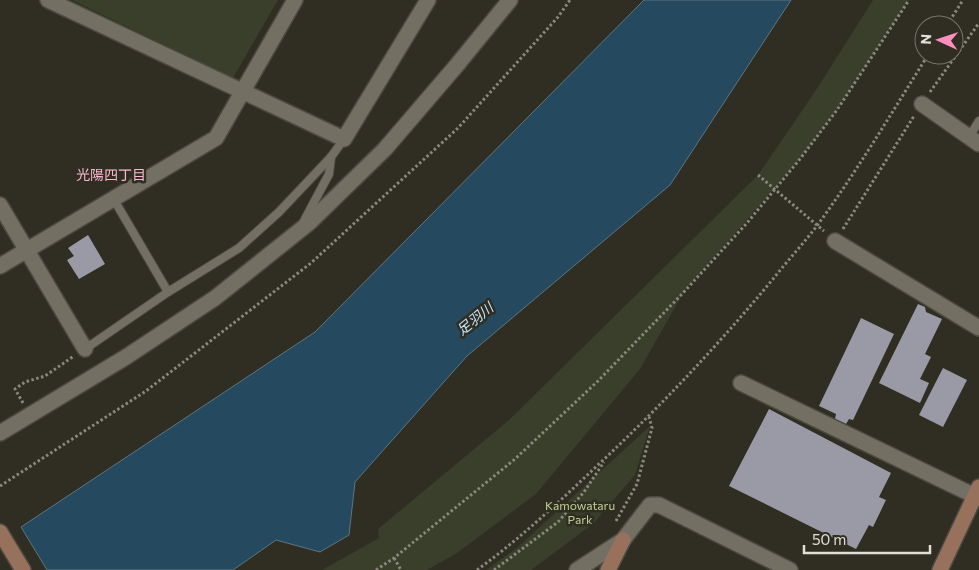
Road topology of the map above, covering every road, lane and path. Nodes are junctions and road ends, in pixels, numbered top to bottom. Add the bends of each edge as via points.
1 (48, 0) edge
2 (295, 0) edge
3 (428, 0) edge
4 (510, 0) edge
5 (570, 0) edge
6 (909, 0) edge
7 (963, 0) edge
8 (953, 15) edge
9 (979, 23) edge
10 (922, 65) edge
11 (242, 92) junction
12 (922, 104) junction
13 (979, 121) edge
14 (344, 140) junction
15 (974, 140) edge
16 (331, 157) junction
17 (758, 175) dead end
18 (775, 190) junction
19 (113, 198) junction
20 (0, 205) edge
21 (818, 225) junction
22 (298, 232) junction
23 (835, 241) joint
24 (27, 250) junction
25 (0, 266) edge
26 (168, 292) junction
27 (979, 328) edge
28 (85, 349) junction
29 (741, 383) dead end
30 (15, 389) dead end
31 (649, 417) junction
32 (0, 433) edge
33 (608, 455) junction
34 (0, 486) edge
35 (976, 496) edge
36 (0, 532) edge
37 (623, 540) junction
38 (394, 558) junction
39 (23, 570) edge
40 (376, 570) edge
41 (401, 570) edge
42 (477, 570) edge
43 (494, 570) edge
44 (577, 570) edge
45 (608, 570) edge
46 (790, 570) edge
47 (940, 570) edge

1 - 11 street
2 - 11 street
3 - 14 street
4 - 22 street via 386,148
5 - 34 path via 458,128 311,263 146,391
6 - 18 path via 837,110
7 - 8 path
9 - 12 path
10 - 21 path via 864,159
11 - 14 street
11 - 19 street via 216,138
12 - 15 street
12 - 23 path
13 - 15 lane
14 - 16 lane
16 - 22 lane via 329,174
16 - 26 lane via 279,212 239,248
17 - 18 path
18 - 21 path
18 - 38 path via 747,224 598,381 515,459
19 - 24 street
19 - 26 lane
20 - 24 street
21 - 31 path via 732,329
22 - 32 street via 215,298 126,357
23 - 27 street
24 - 25 street
24 - 28 street
26 - 28 lane
28 - 30 path via 45,376
29 - 35 street
31 - 33 path
31 - 37 path via 652,428 637,484 613,526
33 - 42 path via 504,551
33 - 43 path via 584,492 558,522
35 - 47 street
36 - 39 street
37 - 44 street
37 - 45 street
37 - 46 street via 650,505 659,505
38 - 40 path
38 - 41 path

